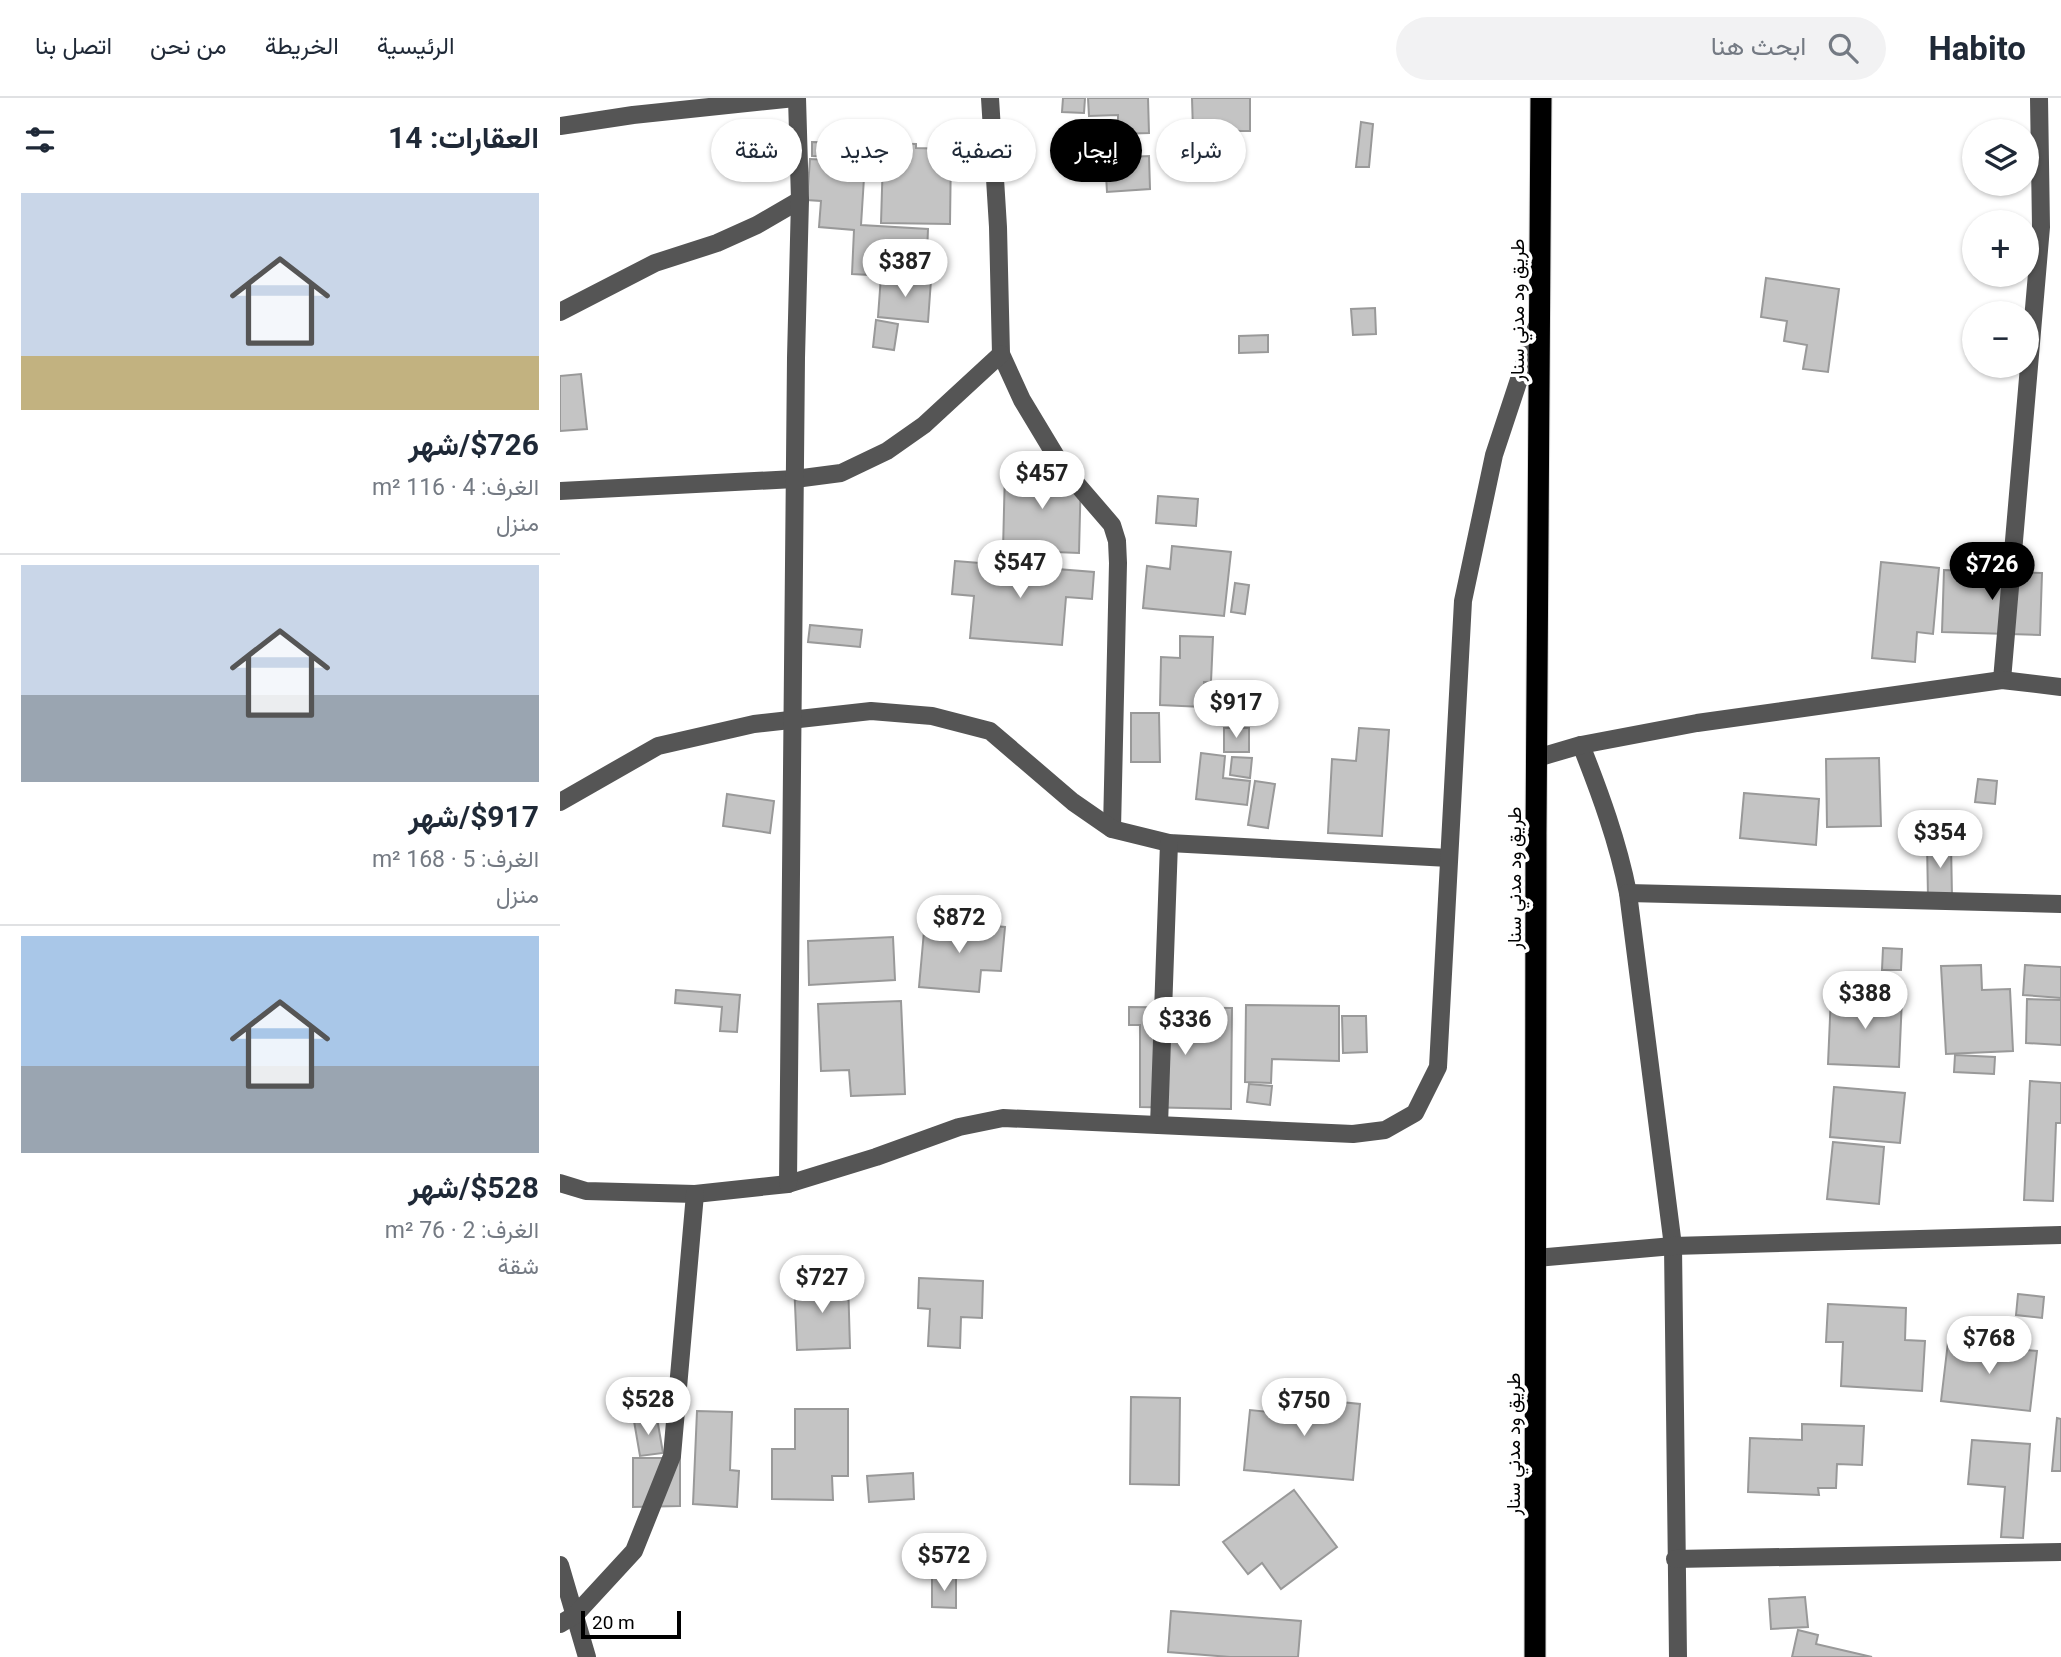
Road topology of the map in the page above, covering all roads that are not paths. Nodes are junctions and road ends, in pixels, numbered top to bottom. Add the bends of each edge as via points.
1 (796, 98) edge
2 (990, 98) edge
3 (1541, 98) edge
4 (2039, 98) edge
5 (631, 107) edge
6 (560, 126) edge
7 (800, 200) junction
8 (560, 312) edge
9 (1540, 316) junction
10 (1001, 354) junction
11 (795, 479) junction
12 (560, 491) edge
13 (2002, 680) junction
14 (2061, 687) edge
15 (794, 718) junction
16 (1581, 745) junction
17 (1537, 758) junction
18 (560, 802) edge
19 (1112, 829) junction
20 (1169, 843) junction
21 (1449, 858) junction
22 (1628, 893) junction
23 (2061, 904) edge
24 (1159, 1125) junction
25 (560, 1183) edge
26 (788, 1184) junction
27 (695, 1195) junction
28 (2061, 1235) edge
29 (1673, 1246) junction
30 (1536, 1258) junction
31 (2061, 1552) edge
32 (1675, 1559) junction
33 (560, 1565) edge
34 (567, 1620) edge
35 (587, 1657) edge
36 (1535, 1657) edge
37 (1678, 1657) edge

1 - 5 street
1 - 7 street
2 - 10 street
3 - 9 highway, طريق ود مدني سنار
4 - 13 street via 2040,226
5 - 6 street
7 - 8 street via 757,225 655,263
7 - 11 street
9 - 17 highway, طريق ود مدني سنار
9 - 21 street via 1494,455 1463,601
10 - 11 street via 924,425 887,451 841,473
10 - 19 street via 1022,400 1063,468 1112,525 1116,541
11 - 12 street
11 - 15 street
13 - 14 street
13 - 16 street via 1697,723
15 - 18 street via 658,746
15 - 19 street via 871,711 932,716 990,731
15 - 26 street
16 - 17 street
16 - 22 street via 1604,805
17 - 30 highway, طريق ود مدني سنار
19 - 20 street
20 - 21 street
20 - 24 street
21 - 24 street via 1438,1067 1415,1113 1385,1130 1353,1134
22 - 23 street
22 - 29 street
24 - 26 street via 1003,1118 959,1127
25 - 27 street via 586,1191
26 - 27 street
27 - 34 street via 672,1456 634,1550
28 - 29 street
29 - 30 street
29 - 32 street
30 - 36 highway, طريق ود مدني سنار
31 - 32 street
32 - 37 street
33 - 34 street
34 - 35 street

